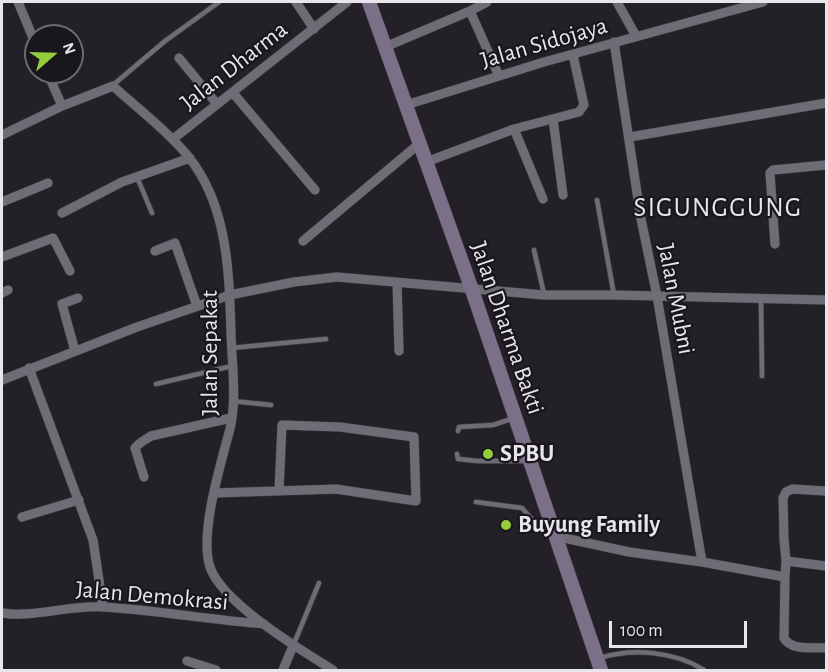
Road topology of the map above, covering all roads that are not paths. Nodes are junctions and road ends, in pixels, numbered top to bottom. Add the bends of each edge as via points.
1 (18, 2) edge
2 (219, 2) edge
3 (296, 2) edge
4 (347, 2) edge
5 (369, 2) edge
6 (487, 2) edge
7 (617, 2) edge
8 (763, 2) edge
9 (751, 3) edge
10 (470, 11) junction
11 (27, 24) edge
12 (314, 29) junction
13 (636, 36) junction
14 (614, 42) junction
15 (385, 47) junction
16 (573, 55) junction
17 (179, 58) dead end
18 (499, 76) junction
19 (52, 84) edge
20 (113, 86) junction
21 (233, 93) junction
22 (826, 103) edge
23 (217, 104) junction
24 (406, 105) junction
25 (62, 106) junction
26 (553, 119) junction
27 (514, 129) junction
28 (2, 135) edge
29 (630, 137) junction
30 (173, 139) junction
31 (420, 143) junction
32 (190, 158) junction
33 (426, 162) junction
34 (826, 165) edge
35 (137, 177) junction
36 (48, 183) dead end
37 (315, 190) dead end
38 (563, 195) dead end
39 (543, 200) dead end
40 (597, 200) dead end
41 (2, 202) edge
42 (62, 213) dead end
43 (152, 213) dead end
44 (303, 242) dead end
45 (775, 244) dead end
46 (534, 249) dead end
47 (155, 251) dead end
48 (2, 257) edge
49 (70, 271) dead end
50 (397, 282) junction
51 (471, 287) junction
52 (230, 295) junction
53 (544, 295) junction
54 (614, 295) junction
55 (657, 296) junction
56 (78, 298) dead end
57 (761, 300) junction
58 (826, 300) edge
59 (197, 306) junction
60 (327, 339) dead end
61 (231, 348) junction
62 (75, 351) junction
63 (399, 351) dead end
64 (232, 366) junction
65 (29, 369) junction
66 (762, 376) dead end
67 (2, 380) edge
68 (156, 384) dead end
69 (232, 401) junction
70 (271, 405) dead end
71 (231, 418) junction
72 (514, 418) junction
73 (458, 431) dead end
74 (457, 454) dead end
75 (529, 461) junction
76 (144, 477) dead end
77 (279, 491) junction
78 (826, 491) edge
79 (215, 493) junction
80 (79, 500) junction
81 (476, 502) dead end
82 (22, 517) dead end
83 (553, 530) junction
84 (786, 561) junction
85 (702, 562) junction
86 (826, 566) edge
87 (785, 577) junction
88 (319, 583) dead end
89 (103, 607) junction
90 (2, 613) edge
91 (265, 624) junction
92 (293, 646) junction
93 (826, 648) edge
94 (187, 661) dead end
95 (599, 664) edge
96 (216, 670) edge
97 (283, 670) edge
98 (333, 670) edge
99 (704, 670) edge

1 - 11 street
2 - 20 lane
3 - 12 street
4 - 12 street, Jalan Dharma
5 - 15 main road, Jalan Dharma Bakti
6 - 10 street
7 - 13 street
8 - 9 street, Jalan Sidojaya
9 - 13 street, Jalan Sidojaya
10 - 15 street
10 - 18 street
12 - 21 street, Jalan Dharma
13 - 14 street, Jalan Sidojaya
14 - 16 street, Jalan Sidojaya
14 - 29 street, Jalan Mubni
15 - 24 main road, Jalan Dharma Bakti
16 - 18 street, Jalan Sidojaya
16 - 26 street via 584,105 579,112
17 - 23 street
18 - 24 street, Jalan Sidojaya
19 - 25 street
20 - 25 street
20 - 30 street, Jalan Sepakat
21 - 23 street, Jalan Dharma
21 - 37 street
22 - 29 street
23 - 30 street, Jalan Dharma
24 - 31 main road, Jalan Dharma Bakti
25 - 28 street
26 - 27 street
26 - 38 street
27 - 33 street
27 - 39 street
29 - 55 street, Jalan Mubni
30 - 32 street, Jalan Sepakat
31 - 33 main road, Jalan Dharma Bakti
31 - 44 street
32 - 35 street
32 - 52 street, Jalan Sepakat via 210,194 225,240
33 - 51 main road, Jalan Dharma Bakti
34 - 45 street via 770,173
35 - 42 street
35 - 43 lane
36 - 41 street
40 - 54 lane
46 - 53 lane
47 - 59 street via 175,243
48 - 49 street via 53,238
50 - 51 street
50 - 52 street via 327,278
50 - 63 street
51 - 53 street
51 - 72 main road, Jalan Dharma Bakti
52 - 59 street
52 - 61 street, Jalan Sepakat
53 - 54 street
54 - 55 street
55 - 57 street
55 - 85 street, Jalan Mubni
56 - 62 street via 62,304
57 - 58 street
57 - 66 lane
59 - 62 street
60 - 61 lane
61 - 64 street, Jalan Sepakat
62 - 65 street
64 - 68 lane
64 - 69 street, Jalan Sepakat
65 - 67 street
65 - 80 street
69 - 70 lane
69 - 71 street, Jalan Sepakat
71 - 76 street via 140,442 135,448
71 - 79 street, Jalan Sepakat
72 - 73 lane via 494,425 459,427
72 - 75 main road, Jalan Dharma Bakti
74 - 75 lane via 458,459 478,461
75 - 83 main road, Jalan Dharma Bakti
77 - 77 street via 282,425 340,427 414,437 416,501 336,489
77 - 79 street
78 - 84 street via 786,492
79 - 91 street, Jalan Sepakat via 207,543 210,567 229,595
80 - 82 street
80 - 89 street via 93,540
81 - 83 lane via 522,508 537,524
83 - 85 street via 629,552
83 - 95 main road, Jalan Dharma Bakti
84 - 86 street
84 - 87 street
85 - 87 street
87 - 93 street via 784,638 795,646
88 - 92 lane
89 - 90 street, Jalan Demokrasi
89 - 91 street, Jalan Demokrasi
91 - 92 street, Jalan Sepakat
92 - 97 street
92 - 98 street, Jalan Sepakat
94 - 96 street
95 - 99 lane via 622,653 663,654

